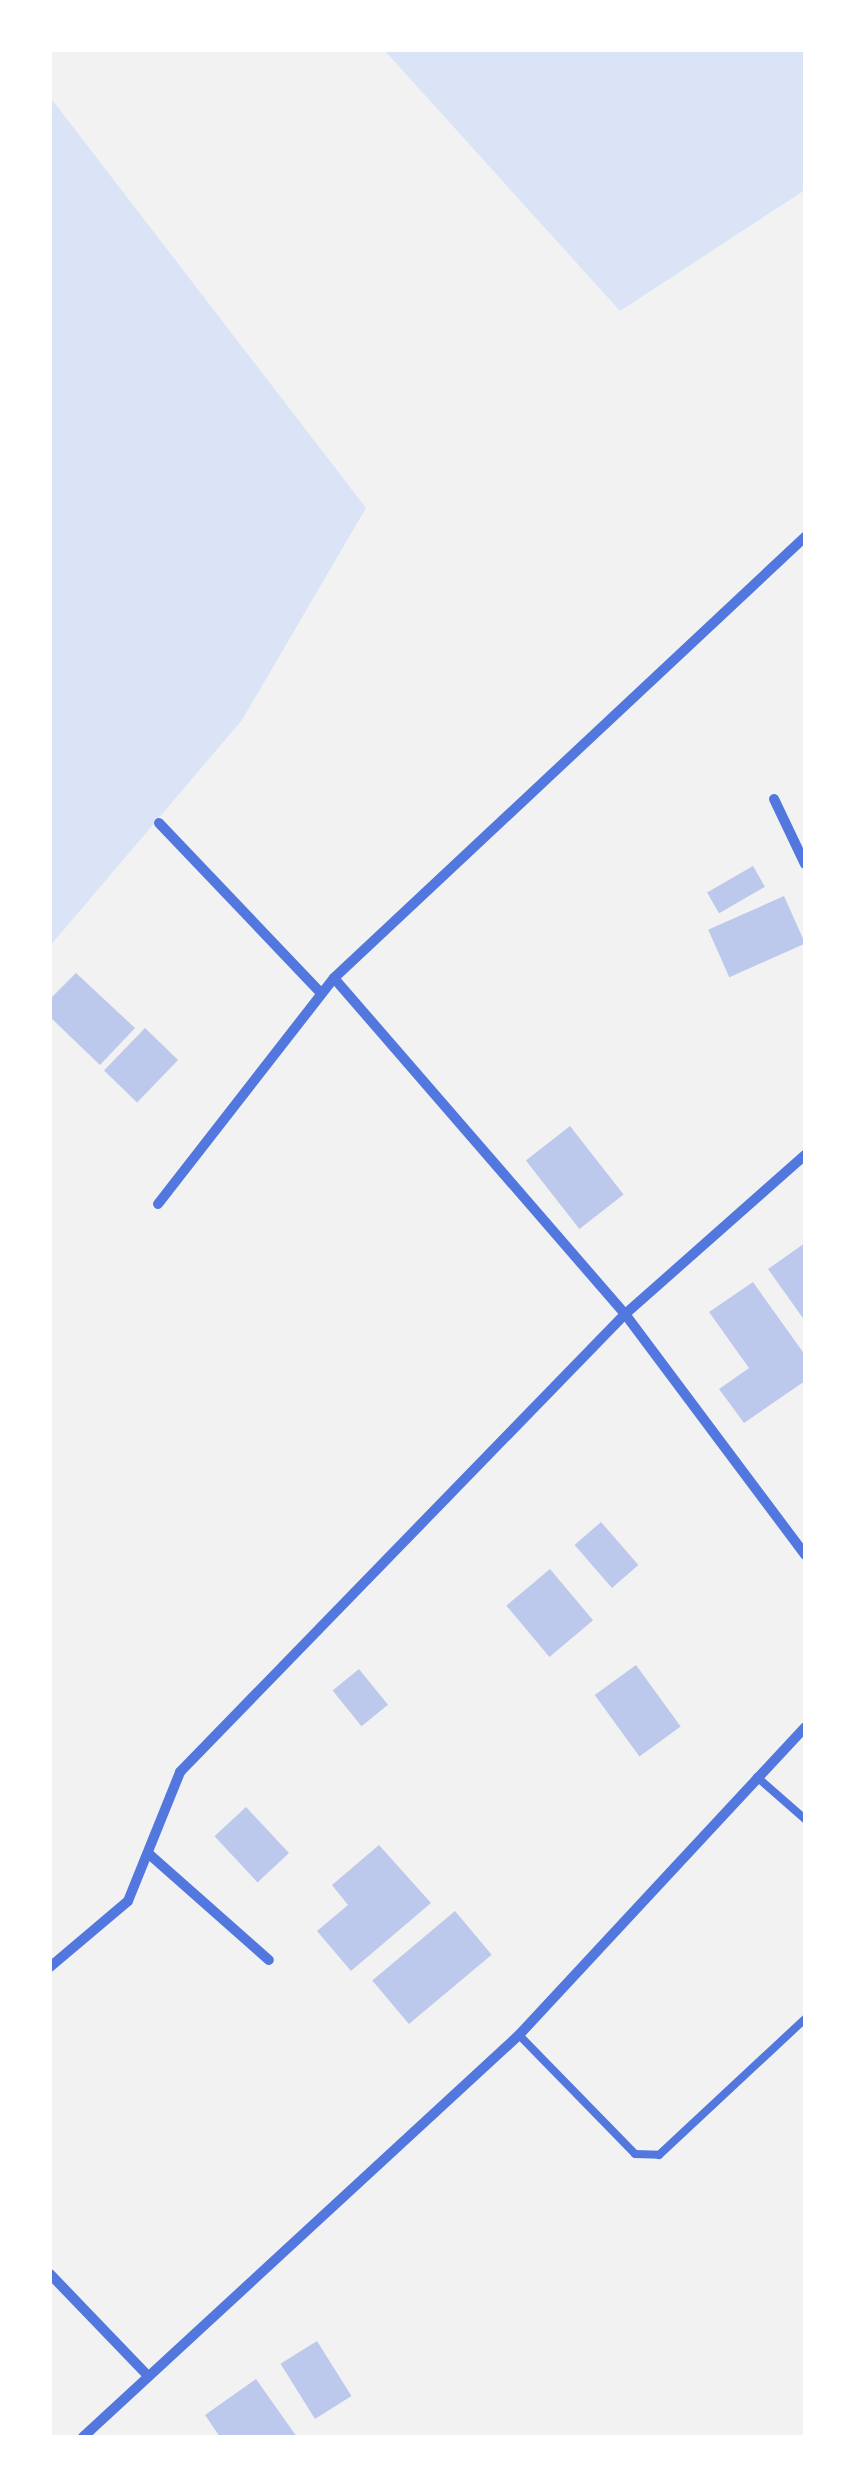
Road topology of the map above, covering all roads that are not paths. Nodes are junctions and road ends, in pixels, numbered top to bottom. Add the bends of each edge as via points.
1 (805, 537) edge
2 (774, 799) dead end
3 (160, 823) dead end
4 (805, 864) edge
5 (334, 978) junction
6 (320, 992) junction
7 (805, 1155) edge
8 (158, 1204) dead end
9 (625, 1314) junction
10 (805, 1555) edge
11 (805, 1728) edge
12 (756, 1776) junction
13 (805, 1819) edge
14 (149, 1854) junction
15 (269, 1960) dead end
16 (50, 1967) edge
17 (805, 2019) edge
18 (519, 2034) junction
19 (50, 2274) edge
20 (148, 2376) junction
21 (83, 2437) edge

1 - 5 street
2 - 4 street
3 - 6 street
5 - 6 street
5 - 9 street
6 - 8 street
7 - 9 street
9 - 10 street
9 - 14 street via 180,1772
11 - 12 street
12 - 13 lane
12 - 18 street
14 - 15 street
14 - 16 street via 128,1901
17 - 18 lane via 659,2154 635,2154
18 - 20 street
19 - 20 street
20 - 21 street

